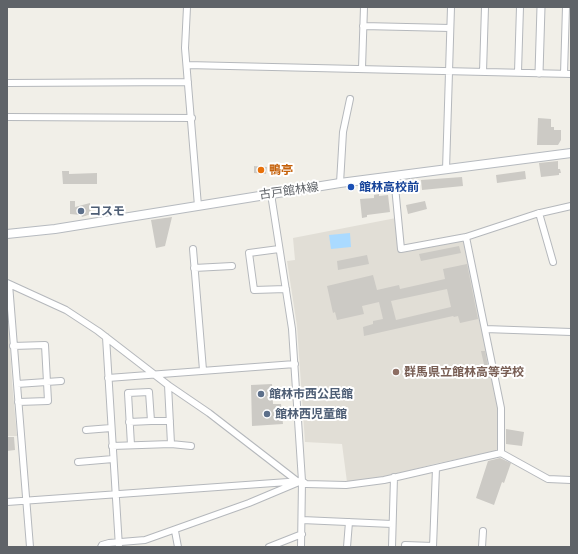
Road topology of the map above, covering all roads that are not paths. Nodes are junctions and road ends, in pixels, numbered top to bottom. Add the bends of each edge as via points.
1 (187, 7) edge
2 (364, 7) edge
3 (451, 7) edge
4 (485, 7) edge
5 (520, 7) edge
6 (541, 7) edge
7 (566, 7) edge
8 (363, 26) junction
9 (450, 28) junction
10 (187, 65) junction
11 (362, 68) junction
12 (449, 71) junction
13 (483, 72) junction
14 (518, 72) junction
15 (539, 73) junction
16 (564, 74) junction
17 (571, 74) edge
18 (188, 82) junction
19 (7, 83) edge
20 (350, 99) dead end
21 (7, 117) edge
22 (192, 118) junction
23 (571, 153) edge
24 (446, 170) junction
25 (394, 176) junction
26 (340, 184) junction
27 (271, 194) junction
28 (198, 206) junction
29 (571, 206) edge
30 (539, 213) junction
31 (7, 234) edge
32 (466, 237) junction
33 (193, 249) dead end
34 (280, 249) junction
35 (553, 262) dead end
36 (232, 266) dead end
37 (194, 268) junction
38 (8, 284) edge
39 (286, 289) junction
40 (485, 330) junction
41 (571, 332) edge
42 (106, 337) junction
43 (13, 346) junction
44 (294, 364) junction
45 (203, 370) junction
46 (156, 375) junction
47 (108, 378) junction
48 (61, 381) dead end
49 (47, 382) junction
50 (17, 384) junction
51 (168, 385) junction
52 (18, 402) junction
53 (151, 421) junction
54 (170, 421) junction
55 (129, 422) junction
56 (111, 428) junction
57 (86, 430) dead end
58 (171, 444) junction
59 (130, 445) junction
60 (112, 446) junction
61 (190, 446) dead end
62 (501, 452) junction
63 (113, 459) junction
64 (78, 462) dead end
65 (436, 468) junction
66 (394, 477) junction
67 (571, 480) edge
68 (299, 481) junction
69 (116, 494) junction
70 (26, 501) junction
71 (7, 502) edge
72 (302, 520) junction
73 (348, 522) junction
74 (392, 524) junction
75 (174, 531) junction
76 (483, 532) dead end
77 (302, 534) junction
78 (146, 544) edge
79 (119, 545) edge
80 (405, 545) dead end
81 (30, 547) edge
82 (101, 547) edge
83 (178, 547) edge
84 (270, 547) edge
85 (301, 547) edge
86 (347, 547) edge
87 (392, 547) edge
88 (433, 547) edge
89 (482, 547) edge

1 - 10 street
2 - 8 street
3 - 9 street
4 - 13 street
5 - 14 street
6 - 15 street
7 - 16 street
8 - 9 street
8 - 11 street
9 - 12 street
10 - 11 street
10 - 18 street
11 - 12 street
12 - 13 street
12 - 24 street
13 - 14 street
14 - 15 street
15 - 16 street
16 - 17 street
18 - 19 street
18 - 22 street
20 - 26 street via 343,132
21 - 22 street
22 - 28 street
23 - 24 main road, 古戸館林線
24 - 25 main road, 古戸館林線
25 - 26 main road, 古戸館林線
25 - 32 street via 401,249
26 - 27 main road, 古戸館林線
27 - 28 main road, 古戸館林線
27 - 34 street
28 - 31 main road, 古戸館林線 via 55,229
29 - 30 street
30 - 32 street
30 - 35 street
32 - 40 street
33 - 37 street
34 - 39 street
34 - 39 street via 249,253 254,290
36 - 37 street
37 - 45 street
38 - 42 street via 66,310
38 - 43 street
39 - 44 street
40 - 41 street
40 - 62 street via 501,408
42 - 46 street
42 - 47 street
43 - 49 street via 45,344
43 - 50 street
44 - 45 street
44 - 68 street
45 - 46 street
46 - 47 street
46 - 51 street
47 - 56 street
48 - 49 street
49 - 50 street
49 - 52 street via 48,401
50 - 52 street
51 - 54 street
51 - 68 street
52 - 70 street
53 - 54 street
53 - 55 street
53 - 55 street via 149,392 128,393
54 - 58 street
55 - 59 street
56 - 57 street
56 - 60 street
58 - 59 street
58 - 61 street
59 - 60 street
60 - 63 street
62 - 65 street
62 - 67 street via 548,479
63 - 64 street
63 - 69 street
65 - 66 street
65 - 88 street
66 - 68 street via 346,485 306,484
66 - 74 street
68 - 69 street
68 - 72 street
68 - 75 street via 290,487
69 - 70 street
69 - 79 street
70 - 71 street
70 - 81 street
72 - 73 street
72 - 77 street
73 - 74 street
73 - 86 street
74 - 87 street
75 - 78 street
75 - 83 street
76 - 89 street
77 - 84 street
77 - 85 street
78 - 79 street
79 - 82 street via 109,543
80 - 88 street

